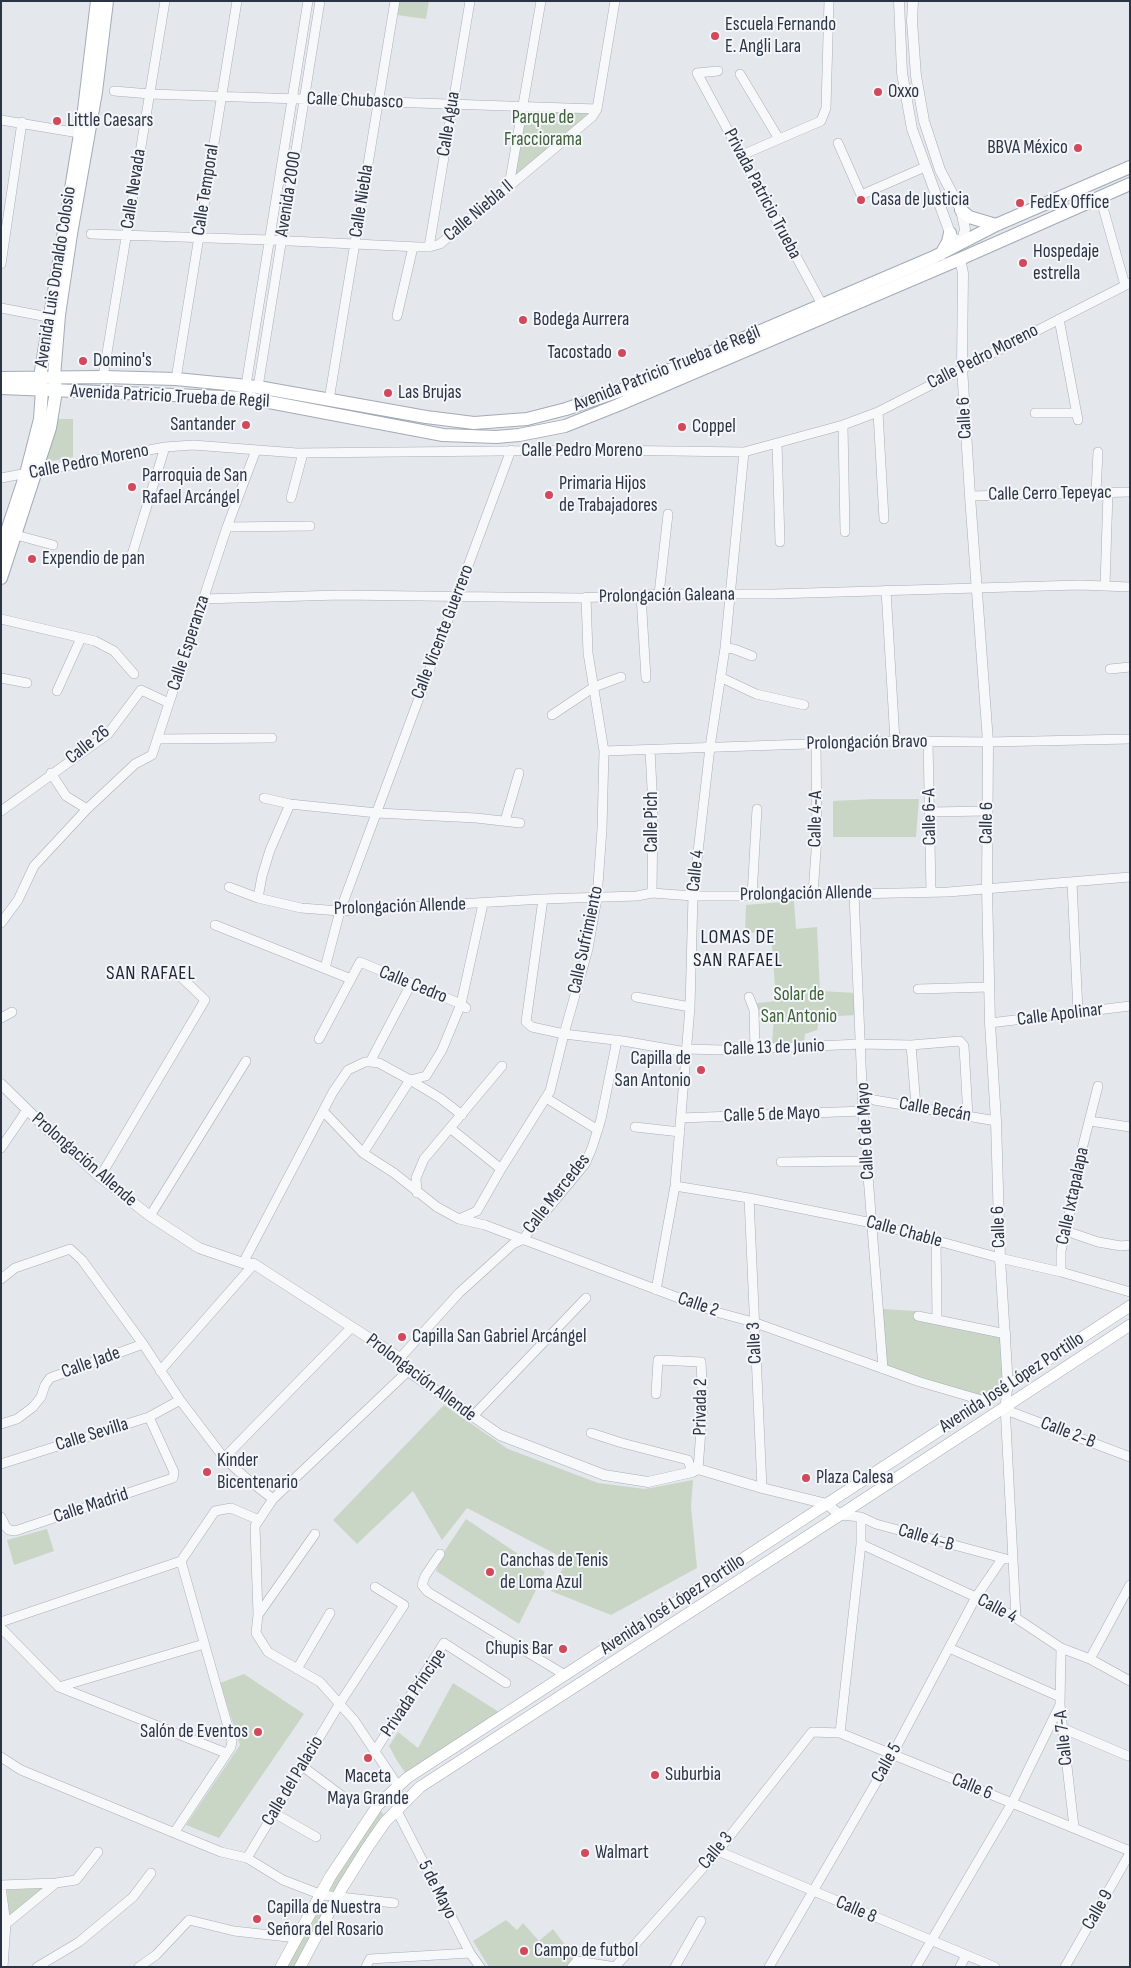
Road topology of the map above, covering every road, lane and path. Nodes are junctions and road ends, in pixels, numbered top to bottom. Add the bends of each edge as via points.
1 (96, 1) edge
2 (107, 1) edge
3 (165, 1) edge
4 (237, 1) edge
5 (308, 1) edge
6 (320, 1) edge
7 (395, 1) edge
8 (470, 1) edge
9 (541, 1) edge
10 (615, 1) edge
11 (829, 1) edge
12 (899, 1) edge
13 (913, 1) edge
14 (718, 71) dead end
15 (740, 74) dead end
16 (114, 91) dead end
17 (150, 94) junction
18 (222, 96) junction
19 (292, 99) junction
20 (304, 99) junction
21 (378, 102) junction
22 (452, 104) junction
23 (524, 107) junction
24 (597, 109) junction
25 (1, 120) edge
26 (22, 122) junction
27 (84, 134) junction
28 (779, 139) junction
29 (838, 143) dead end
30 (742, 155) junction
31 (1130, 167) edge
32 (940, 170) junction
33 (926, 171) junction
34 (1130, 184) edge
35 (509, 186) junction
36 (1100, 197) junction
37 (961, 210) junction
38 (996, 225) junction
39 (950, 233) junction
40 (91, 234) dead end
41 (126, 236) junction
42 (198, 238) junction
43 (275, 240) junction
44 (962, 242) junction
45 (355, 244) junction
46 (988, 245) junction
47 (413, 247) junction
48 (430, 247) junction
49 (941, 254) junction
50 (960, 259) junction
51 (1, 264) edge
52 (1128, 284) edge
53 (1, 308) edge
54 (825, 310) junction
55 (397, 316) dead end
56 (48, 317) junction
57 (1059, 319) junction
58 (962, 367) junction
59 (103, 376) junction
60 (40, 377) junction
61 (54, 377) junction
62 (1, 378) edge
63 (176, 379) junction
64 (252, 386) junction
65 (1, 388) edge
66 (42, 390) junction
67 (56, 391) junction
68 (329, 400) junction
69 (878, 412) junction
70 (1035, 413) dead end
71 (843, 425) junction
72 (443, 435) junction
73 (777, 443) junction
74 (165, 447) junction
75 (256, 450) junction
76 (511, 450) junction
77 (440, 451) junction
78 (744, 452) junction
79 (1098, 452) dead end
80 (303, 453) junction
81 (31, 473) junction
82 (1, 478) edge
83 (1096, 492) junction
84 (1108, 492) junction
85 (1130, 492) edge
86 (970, 496) junction
87 (291, 498) dead end
88 (668, 514) dead end
89 (884, 519) dead end
90 (310, 526) dead end
91 (227, 527) junction
92 (845, 532) dead end
93 (16, 535) junction
94 (780, 542) dead end
95 (52, 545) dead end
96 (1, 549) edge
97 (130, 561) dead end
98 (1, 578) edge
99 (1105, 586) junction
100 (975, 587) junction
101 (1130, 587) edge
102 (886, 590) junction
103 (659, 594) junction
104 (457, 595) junction
105 (641, 595) junction
106 (730, 595) junction
107 (586, 597) junction
108 (203, 599) junction
109 (1, 620) edge
110 (80, 638) junction
111 (725, 648) junction
112 (752, 656) dead end
113 (1130, 667) edge
114 (1110, 670) dead end
115 (134, 674) dead end
116 (621, 677) dead end
117 (720, 677) junction
118 (1, 678) edge
119 (646, 678) dead end
120 (27, 683) dead end
121 (594, 687) junction
122 (57, 691) dead end
123 (169, 703) junction
124 (804, 705) dead end
125 (552, 715) dead end
126 (272, 738) dead end
127 (157, 739) junction
128 (1130, 739) edge
129 (895, 741) junction
130 (928, 741) junction
131 (988, 742) junction
132 (816, 744) junction
133 (710, 747) junction
134 (650, 750) junction
135 (604, 751) junction
136 (51, 773) junction
137 (519, 773) dead end
138 (264, 798) dead end
139 (290, 804) junction
140 (86, 809) junction
141 (757, 809) dead end
142 (1, 811) edge
143 (987, 811) junction
144 (930, 812) junction
145 (376, 813) junction
146 (505, 821) junction
147 (520, 823) dead end
148 (1130, 877) edge
149 (1072, 882) junction
150 (229, 887) dead end
151 (986, 889) junction
152 (931, 892) junction
153 (652, 893) junction
154 (813, 894) junction
155 (854, 894) junction
156 (693, 896) junction
157 (752, 896) junction
158 (258, 898) junction
159 (597, 898) junction
160 (543, 899) junction
161 (483, 904) junction
162 (340, 911) junction
163 (1, 923) edge
164 (215, 925) dead end
165 (325, 968) junction
166 (179, 975) dead end
167 (351, 979) junction
168 (411, 984) junction
169 (989, 987) junction
170 (918, 989) dead end
171 (636, 997) dead end
172 (749, 997) dead end
173 (464, 1006) junction
174 (1130, 1006) edge
175 (690, 1007) junction
176 (12, 1012) dead end
177 (1078, 1012) junction
178 (1, 1018) edge
179 (990, 1023) junction
180 (564, 1034) junction
181 (319, 1038) dead end
182 (618, 1040) junction
183 (861, 1044) junction
184 (911, 1045) junction
185 (755, 1048) junction
186 (686, 1050) junction
187 (246, 1061) dead end
188 (370, 1062) junction
189 (502, 1066) dead end
190 (410, 1080) junction
191 (1, 1084) edge
192 (1098, 1086) dead end
193 (546, 1098) junction
194 (874, 1100) dead end
195 (916, 1106) junction
196 (27, 1110) junction
197 (323, 1111) junction
198 (864, 1111) junction
199 (462, 1115) junction
200 (968, 1117) junction
201 (681, 1118) junction
202 (996, 1121) junction
203 (1090, 1121) junction
204 (635, 1126) dead end
205 (1130, 1127) edge
206 (450, 1128) junction
207 (598, 1130) junction
208 (680, 1132) junction
209 (1, 1148) edge
210 (363, 1153) junction
211 (866, 1161) junction
212 (781, 1162) dead end
213 (501, 1169) junction
214 (100, 1177) junction
215 (675, 1186) junction
216 (418, 1193) junction
217 (749, 1198) junction
218 (150, 1216) junction
219 (459, 1219) junction
220 (872, 1223) junction
221 (1066, 1231) junction
222 (522, 1240) junction
223 (936, 1240) junction
224 (1130, 1245) edge
225 (1000, 1258) junction
226 (249, 1263) junction
227 (1061, 1272) junction
228 (1, 1279) edge
229 (656, 1290) junction
230 (1130, 1292) edge
231 (586, 1298) dead end
232 (1130, 1306) edge
233 (918, 1316) dead end
234 (937, 1318) junction
235 (754, 1322) junction
236 (1130, 1325) edge
237 (352, 1327) junction
238 (1006, 1334) junction
239 (143, 1344) junction
240 (400, 1358) junction
241 (883, 1369) junction
242 (160, 1371) junction
243 (408, 1371) junction
244 (1008, 1387) junction
245 (656, 1394) dead end
246 (180, 1400) junction
247 (985, 1401) junction
248 (1006, 1407) junction
249 (149, 1417) junction
250 (472, 1417) junction
251 (1, 1424) edge
252 (591, 1432) dead end
253 (1130, 1457) edge
254 (224, 1458) junction
255 (1, 1464) edge
256 (695, 1471) junction
257 (762, 1488) junction
258 (273, 1499) junction
259 (827, 1504) junction
260 (840, 1515) junction
261 (1, 1517) edge
262 (861, 1517) junction
263 (257, 1523) junction
264 (315, 1534) dead end
265 (861, 1544) junction
266 (440, 1554) dead end
267 (1013, 1558) junction
268 (1002, 1559) junction
269 (181, 1561) junction
270 (1130, 1584) edge
271 (375, 1587) dead end
272 (976, 1597) junction
273 (330, 1613) dead end
274 (258, 1615) junction
275 (1016, 1618) junction
276 (1, 1622) edge
277 (1, 1628) edge
278 (204, 1644) junction
279 (949, 1648) junction
280 (1061, 1648) junction
281 (1090, 1659) junction
282 (297, 1669) junction
283 (565, 1675) junction
284 (1130, 1681) edge
285 (506, 1683) dead end
286 (59, 1687) junction
287 (1060, 1701) junction
288 (340, 1703) junction
289 (1062, 1728) junction
290 (812, 1732) joint
291 (840, 1733) junction
292 (375, 1751) junction
293 (226, 1753) junction
294 (892, 1755) junction
295 (1128, 1756) dead end
296 (1, 1758) edge
297 (302, 1766) junction
298 (398, 1786) junction
299 (342, 1795) dead end
300 (1012, 1803) junction
301 (397, 1811) junction
302 (274, 1813) junction
303 (1074, 1827) junction
304 (174, 1833) junction
305 (316, 1837) dead end
306 (718, 1851) junction
307 (98, 1852) dead end
308 (1130, 1852) edge
309 (247, 1858) junction
310 (151, 1873) dead end
311 (56, 1883) junction
312 (1, 1886) edge
313 (814, 1892) junction
314 (322, 1895) junction
315 (337, 1897) junction
316 (394, 1903) dead end
317 (701, 1921) dead end
318 (6, 1924) junction
319 (297, 1938) junction
320 (930, 1941) junction
321 (470, 1953) junction
322 (966, 1955) junction
323 (3, 1967) edge
324 (37, 1967) edge
325 (140, 1967) edge
326 (281, 1967) edge
327 (300, 1967) edge
328 (366, 1967) edge
329 (480, 1967) edge
330 (572, 1967) edge
331 (615, 1967) edge
332 (675, 1967) edge
333 (769, 1967) edge
334 (916, 1967) edge
335 (960, 1967) edge
336 (995, 1967) edge
337 (1065, 1967) edge

1 - 27 main road, Avenida Luis Donaldo Colosio
2 - 27 main road
3 - 17 street, Calle Nevada
4 - 18 street, Calle Temporal
5 - 19 street, Avenida 2000
6 - 20 street, Avenida 2000
7 - 21 street, Calle Niebla
8 - 22 street, Calle Agua
9 - 23 street
10 - 24 street
11 - 28 street via 826,108 821,121
12 - 33 street via 902,73 912,129
13 - 32 street via 916,76 924,121
14 - 30 street, Privada Patricio Trueba via 697,73
15 - 28 street
16 - 17 street, Calle Chubasco
17 - 18 street, Calle Chubasco
17 - 41 street, Calle Nevada
18 - 19 street, Calle Chubasco
18 - 42 street, Calle Temporal
19 - 20 street, Calle Chubasco
19 - 43 street, Avenida 2000
20 - 21 street, Calle Chubasco
20 - 43 street, Avenida 2000
21 - 22 street, Calle Chubasco
21 - 45 street, Calle Niebla
22 - 23 street, Calle Chubasco
22 - 48 street, Calle Agua
23 - 24 street, Calle Chubasco
23 - 35 street
24 - 35 street, Calle Niebla II via 592,117
25 - 26 street
26 - 27 street
26 - 51 street
27 - 56 main road, Avenida Luis Donaldo Colosio
27 - 61 main road via 59,316
28 - 30 street
29 - 33 street via 861,195
30 - 54 street, Privada Patricio Trueba
31 - 38 main road, Avenida Patricio Trueba de Regil
32 - 33 street
32 - 37 street
33 - 39 street
34 - 36 main road, Avenida Patricio Trueba de Regil
35 - 48 street, Calle Niebla II via 440,244
36 - 46 main road, Avenida Patricio Trueba de Regil
36 - 52 street
37 - 38 main road via 969,217
37 - 44 street via 965,229
38 - 44 main road, Avenida Patricio Trueba de Regil
39 - 44 street
39 - 49 main road
40 - 41 street, Calle Niebla II
41 - 42 street, Calle Niebla II
41 - 59 street, Calle Nevada
42 - 43 street, Calle Niebla II
42 - 63 street, Calle Temporal
43 - 45 street, Calle Niebla II
43 - 64 street, Avenida 2000
43 - 64 street, Avenida 2000
44 - 46 main road
44 - 49 main road, Avenida Patricio Trueba de Regil
44 - 50 main road
45 - 47 street, Calle Niebla II
45 - 68 street, Calle Niebla
46 - 50 main road, Avenida Patricio Trueba de Regil
47 - 48 street, Calle Niebla II
47 - 55 street
49 - 50 main road via 949,252
49 - 54 main road, Avenida Patricio Trueba de Regil
50 - 54 main road, Avenida Patricio Trueba de Regil
50 - 58 street, Calle 6 via 963,273
52 - 57 street, Calle Pedro Moreno
53 - 56 street
54 - 68 main road, Avenida Patricio Trueba de Regil via 625,389 527,419 474,423
54 - 72 main road, Avenida Patricio Trueba de Regil via 565,426 496,437
56 - 60 main road, Avenida Luis Donaldo Colosio
57 - 58 street, Calle Pedro Moreno
57 - 70 street via 1077,417
58 - 69 street, Calle Pedro Moreno
58 - 86 street, Calle 6
59 - 61 main road, Avenida Patricio Trueba de Regil
59 - 63 main road, Avenida Patricio Trueba de Regil
60 - 61 main road, Avenida Patricio Trueba de Regil
60 - 62 main road, Avenida Patricio Trueba de Regil
60 - 66 main road, Avenida Luis Donaldo Colosio
61 - 67 main road
63 - 64 main road, Avenida Patricio Trueba de Regil
64 - 68 main road, Avenida Patricio Trueba de Regil
65 - 66 main road, Avenida Patricio Trueba de Regil
66 - 67 main road, Avenida Patricio Trueba de Regil
66 - 81 main road, Avenida Luis Donaldo Colosio
67 - 72 main road, Avenida Patricio Trueba de Regil via 248,398
67 - 81 main road via 50,428
69 - 71 street, Calle Pedro Moreno
69 - 89 street
71 - 73 street, Calle Pedro Moreno
71 - 92 street
72 - 77 street
73 - 78 street, Calle Pedro Moreno
73 - 94 street
74 - 75 street, Calle Pedro Moreno via 193,445
74 - 81 street, Calle Pedro Moreno
74 - 97 street
75 - 80 street, Calle Pedro Moreno
75 - 91 street, Calle Esperanza
76 - 77 street, Calle Pedro Moreno
76 - 78 street, Calle Pedro Moreno
76 - 104 street, Calle Vicente Guerrero
77 - 80 street, Calle Pedro Moreno
78 - 106 street, Calle 4
79 - 83 street
80 - 87 street
81 - 82 street, Calle Pedro Moreno
81 - 93 main road
81 - 96 main road, Avenida Luis Donaldo Colosio
83 - 84 street, Calle Cerro Tepeyac
83 - 86 street, Calle Cerro Tepeyac
84 - 85 street, Calle Cerro Tepeyac
84 - 99 street
86 - 100 street, Calle 6
88 - 103 street
90 - 91 street
91 - 108 street, Calle Esperanza
93 - 95 street
93 - 98 main road
99 - 100 street, Prolongación Galeana
99 - 101 street, Prolongación Galeana
100 - 102 street, Prolongación Galeana
100 - 131 street, Calle 6
102 - 106 street, Prolongación Galeana
102 - 129 street
103 - 105 street, Prolongación Galeana
103 - 106 street, Prolongación Galeana
104 - 107 street, Prolongación Galeana
104 - 108 street, Prolongación Galeana
104 - 145 street, Calle Vicente Guerrero
105 - 107 street, Prolongación Galeana
105 - 119 street
106 - 111 street, Calle 4
107 - 121 street, Calle Sufrimiento via 588,653
108 - 123 street, Calle Esperanza
109 - 110 street
110 - 115 street via 95,641 114,651
110 - 122 street
111 - 112 street
111 - 117 street, Calle 4
113 - 114 street
116 - 121 street
117 - 124 street via 756,694
117 - 133 street, Calle 4
118 - 120 street
121 - 125 street
121 - 135 street, Calle Sufrimiento
123 - 127 street, Calle Esperanza
123 - 136 street, Calle 26 via 141,690 108,734
126 - 127 street
127 - 140 street, Calle Esperanza via 152,755 135,764
128 - 131 street, Prolongación Bravo
129 - 130 street, Prolongación Bravo
129 - 132 street, Prolongación Bravo
130 - 131 street, Prolongación Bravo
130 - 144 street, Calle 6-A
131 - 143 street, Calle 6
132 - 133 street, Prolongación Bravo
132 - 154 street, Calle 4-A via 817,837
133 - 134 street, Prolongación Bravo
133 - 156 street, Calle 4
134 - 135 street, Prolongación Bravo
134 - 153 street, Calle Pich
135 - 159 street, Calle Sufrimiento
136 - 140 street via 66,796
136 - 142 street, Calle 26
137 - 146 street
138 - 139 street
139 - 145 street
139 - 158 street via 270,850
140 - 163 street, Calle Esperanza via 34,866 18,900
141 - 157 street
143 - 144 street
143 - 151 street, Calle 6
144 - 152 street, Calle 6-A
145 - 146 street
145 - 162 street, Calle Vicente Guerrero
146 - 147 street
148 - 149 street, Prolongación Allende
149 - 151 street, Prolongación Allende
149 - 177 street
150 - 158 street, Prolongación Allende
151 - 152 street, Prolongación Allende
151 - 169 street, Calle 6
152 - 155 street, Prolongación Allende
153 - 156 street, Prolongación Allende
153 - 159 street, Prolongación Allende
154 - 155 street, Prolongación Allende
154 - 157 street, Prolongación Allende
155 - 183 street, Calle 6 de Mayo
156 - 157 street, Prolongación Allende
156 - 175 street, Calle 4
158 - 162 street, Prolongación Allende via 301,908
159 - 160 street, Prolongación Allende
159 - 180 street, Calle Sufrimiento via 588,949
160 - 161 street, Prolongación Allende
160 - 180 street, Calle 13 de Junio via 526,1022 532,1027
161 - 162 street, Prolongación Allende
161 - 173 street, Prolongación Allende
162 - 165 street, Calle Vicente Guerrero
164 - 165 street
165 - 167 street
166 - 214 street via 206,1000
167 - 168 street, Calle Cedro via 360,962
167 - 181 street
168 - 173 street, Calle Cedro
168 - 188 street
169 - 170 street
169 - 179 street, Calle 6
171 - 175 street
172 - 185 street via 754,1010
173 - 190 street, Prolongación Allende via 426,1076
174 - 177 street, Calle Apolinar
175 - 186 street, Calle 4
176 - 178 street
177 - 179 street, Calle Apolinar
179 - 202 street, Calle 6
180 - 182 street, Calle 13 de Junio
180 - 193 street, Calle Sufrimiento
182 - 186 street, Calle 13 de Junio
182 - 207 street, Calle Mercedes
183 - 184 street, Calle 13 de Junio
183 - 185 street, Calle 13 de Junio
183 - 198 street, Calle 6 de Mayo
184 - 195 street
184 - 200 street, Calle 13 de Junio via 960,1041 964,1046
185 - 186 street, Calle 13 de Junio
186 - 201 street, Calle 4
187 - 218 street
188 - 190 street via 379,1063
188 - 197 street via 348,1070
189 - 199 street
190 - 199 street
190 - 210 street
191 - 196 street, Prolongación Allende
192 - 203 street, Calle Ixtapalapa
193 - 207 street
193 - 213 street, Calle Sufrimiento
194 - 195 street, Calle Becán
195 - 200 street, Calle Becán
196 - 209 street
196 - 214 street, Prolongación Allende
197 - 210 street, Calle 2
197 - 226 street
198 - 201 street, Calle 5 de Mayo
198 - 211 street, Calle 6 de Mayo
199 - 206 street
200 - 202 street, Calle Becán
201 - 208 street, Calle 4
202 - 225 street, Calle 6
203 - 205 street
203 - 221 street, Calle Ixtapalapa
204 - 208 street
206 - 213 street
206 - 216 street via 424,1159 416,1178
207 - 222 street, Calle Mercedes via 584,1164
208 - 215 street, Calle 4
210 - 216 street, Calle 2
211 - 212 street
211 - 220 street, Calle 6 de Mayo
213 - 219 street, Calle Sufrimiento via 477,1211
214 - 218 street, Prolongación Allende
215 - 217 street, Calle Chable
215 - 229 street, Calle 4
216 - 219 street, Calle 2
217 - 220 street, Calle Chable
217 - 235 street, Calle 3
218 - 226 street, Prolongación Allende via 199,1248
219 - 222 street, Calle 2 via 485,1225
220 - 223 street, Calle Chable
220 - 241 street, Calle 6 de Mayo
221 - 224 street via 1098,1242
221 - 227 street, Calle Ixtapalapa
222 - 229 street, Calle 2
222 - 240 street, Calle Mercedes via 513,1244 459,1293
223 - 225 street, Calle Chable
223 - 234 street
225 - 227 street, Calle Chable
225 - 238 street, Calle 6
226 - 237 street, Prolongación Allende
226 - 242 street
227 - 230 street, Calle Chable
228 - 239 street via 15,1268 70,1249 82,1260
229 - 235 street, Calle 2
231 - 250 street
232 - 244 main road, Avenida José López Portillo
233 - 234 street
234 - 238 street
235 - 241 street, Calle 2
235 - 257 street, Calle 3
236 - 248 main road, Avenida José López Portillo
237 - 240 street, Prolongación Allende
237 - 254 street
238 - 244 street, Calle 6
239 - 242 street
239 - 251 street, Calle Jade via 50,1378 34,1407 17,1419
240 - 243 street, Prolongación Allende
241 - 247 street, Calle 2
242 - 246 street
243 - 250 street, Prolongación Allende
243 - 258 street
244 - 247 main road, Avenida José López Portillo
244 - 248 street
245 - 256 street, Privada 2 via 658,1360 701,1362 703,1404
246 - 249 street, Calle Sevilla
246 - 254 street
247 - 259 main road, Avenida José López Portillo
248 - 253 street, Calle 2-B
248 - 260 main road, Avenida José López Portillo
248 - 267 street
249 - 255 street, Calle Sevilla
249 - 261 street, Calle Madrid via 174,1472 173,1478 15,1530 9,1530
250 - 256 street, Prolongación Allende via 500,1435 604,1474 648,1482
252 - 256 street via 688,1460
254 - 258 street
256 - 257 street, Prolongación Allende
257 - 259 street, Prolongación Allende
258 - 263 street
259 - 260 street, Prolongación Allende
259 - 283 main road, Avenida José López Portillo
260 - 262 street, Calle 4-B
260 - 301 main road, Avenida José López Portillo via 420,1787
262 - 265 street
262 - 268 street, Calle 4-B
263 - 269 street via 231,1508 215,1511
263 - 274 street
264 - 274 street
265 - 272 street, Calle 4
265 - 291 street
266 - 283 street via 424,1576 422,1585 428,1592
267 - 268 street, Calle 4-B
267 - 275 street
268 - 272 street, Calle 5
269 - 276 street
269 - 278 street
270 - 281 street
271 - 288 street, Calle del Palacio via 404,1604
272 - 275 street, Calle 4
272 - 279 street, Calle 5
273 - 282 street
274 - 282 street via 256,1634 268,1652
275 - 280 street, Calle 4
277 - 286 street
278 - 286 street
278 - 293 street via 232,1740
279 - 287 street
279 - 294 street, Calle 5
280 - 281 street, Calle 4
280 - 287 street, Calle 7-A
281 - 284 street, Calle 4
282 - 288 street via 320,1682
283 - 298 main road, Avenida José López Portillo
285 - 292 street, Privada Príncipe via 444,1643
286 - 293 street
287 - 289 street, Calle 7-A
287 - 300 street
288 - 292 street
288 - 297 street, Calle del Palacio
289 - 295 street
289 - 303 street, Calle 7-A
290 - 291 street, Calle 6
290 - 306 street, Calle 3
291 - 294 street, Calle 6
292 - 298 street
293 - 304 street
294 - 300 street, Calle 6
294 - 313 street, Calle 5
296 - 304 street via 21,1770
297 - 299 street
297 - 302 street, Calle del Palacio
298 - 301 street
298 - 314 main road, Avenida José López Portillo via 378,1805 330,1877
300 - 303 street, Calle 6
300 - 320 street
301 - 315 main road, Avenida José López Portillo via 385,1822
301 - 321 street, 5 de Mayo
302 - 305 street
302 - 309 street, Calle del Palacio
303 - 308 street, Calle 6
304 - 309 street via 221,1852
306 - 313 street, Calle 8
306 - 331 street, Calle 3
307 - 311 street via 76,1880
308 - 337 street, Calle 9
309 - 314 street via 283,1880
310 - 324 street via 133,1897 79,1942
311 - 312 street
311 - 318 street
312 - 318 street
313 - 320 street, Calle 8
313 - 333 street, Calle 5
314 - 315 street
314 - 319 main road, Avenida José López Portillo
315 - 316 street
315 - 327 main road, Avenida José López Portillo
317 - 332 street
318 - 323 street
319 - 325 street via 234,1931 189,1920
319 - 326 main road, Avenida José López Portillo
320 - 322 street, Calle 8
320 - 334 street
321 - 328 street via 370,1959
321 - 329 street, 5 de Mayo
322 - 335 street
322 - 336 street, Calle 8
330 - 331 street via 577,1961

